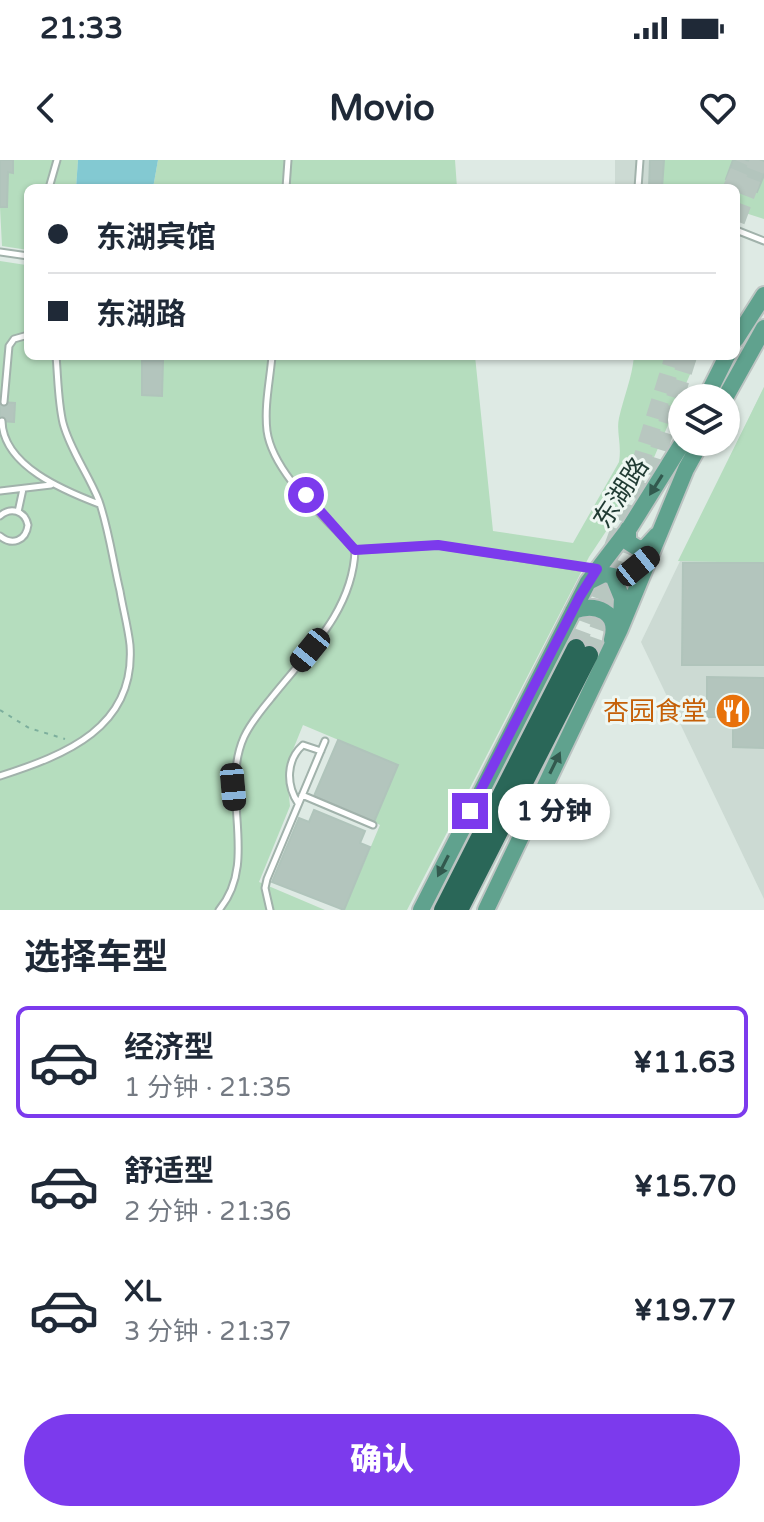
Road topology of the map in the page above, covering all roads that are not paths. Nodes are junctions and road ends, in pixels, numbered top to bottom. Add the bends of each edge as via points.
1 (57, 160) edge
2 (288, 160) edge
3 (640, 160) edge
4 (50, 184) edge
5 (286, 184) edge
6 (638, 184) edge
7 (740, 232) edge
8 (764, 241) edge
9 (0, 252) edge
10 (24, 255) edge
11 (764, 295) edge
12 (764, 328) edge
13 (740, 333) edge
14 (24, 336) edge
15 (56, 360) edge
16 (272, 360) edge
17 (725, 360) edge
18 (713, 384) edge
19 (733, 384) edge
20 (4, 402) dead end
21 (2, 421) dead end
22 (674, 456) edge
23 (693, 456) edge
24 (52, 485) junction
25 (23, 489) junction
26 (0, 491) edge
27 (100, 504) junction
28 (18, 512) junction
29 (0, 516) edge
30 (663, 528) junction
31 (628, 529) junction
32 (0, 536) edge
33 (355, 550) junction
34 (651, 555) junction
35 (601, 571) junction
36 (573, 611) junction
37 (620, 629) junction
38 (591, 653) junction
39 (325, 741) dead end
40 (321, 751) junction
41 (0, 776) edge
42 (302, 795) junction
43 (299, 804) junction
44 (373, 825) dead end
45 (219, 910) edge
46 (270, 910) edge
47 (421, 910) edge
48 (443, 910) edge
49 (459, 910) edge
50 (486, 910) edge

1 - 4 lane
2 - 5 lane
3 - 6 lane
7 - 8 lane
9 - 10 lane
11 - 13 main road
12 - 19 main road
14 - 20 lane via 9,346
15 - 27 lane via 63,424
16 - 33 lane via 266,413 274,454
17 - 18 main road
21 - 24 lane via 13,448
22 -> 31 main road, 东湖路
23 - 30 main road, 东湖路
24 - 25 lane
24 - 27 lane
25 - 26 lane
25 - 28 lane
27 - 41 lane via 127,624 126,685 101,727 82,743
28 - 29 lane
28 - 32 lane via 27,520 25,536 11,542
30 - 31 main road via 639,549 628,542
30 - 34 main road, 东湖路
31 - 35 main road, 东湖路
33 - 35 lane via 438,545
33 - 45 lane via 352,577 334,619 240,746 233,787 237,873
34 - 35 main road via 638,566
34 - 37 main road, 东湖路
35 - 36 main road, 东湖路
35 - 37 main road via 622,598
36 - 38 main road via 590,606 610,617 615,630
36 -> 47 main road, 东湖路
37 - 38 main road, 东湖路
38 - 48 highway
38 - 49 highway
50 -> 38 main road, 东湖路
39 - 40 lane
40 - 42 lane
40 - 43 lane via 303,745 293,759 289,783
42 - 43 lane
42 - 44 lane
43 - 46 lane via 266,884

